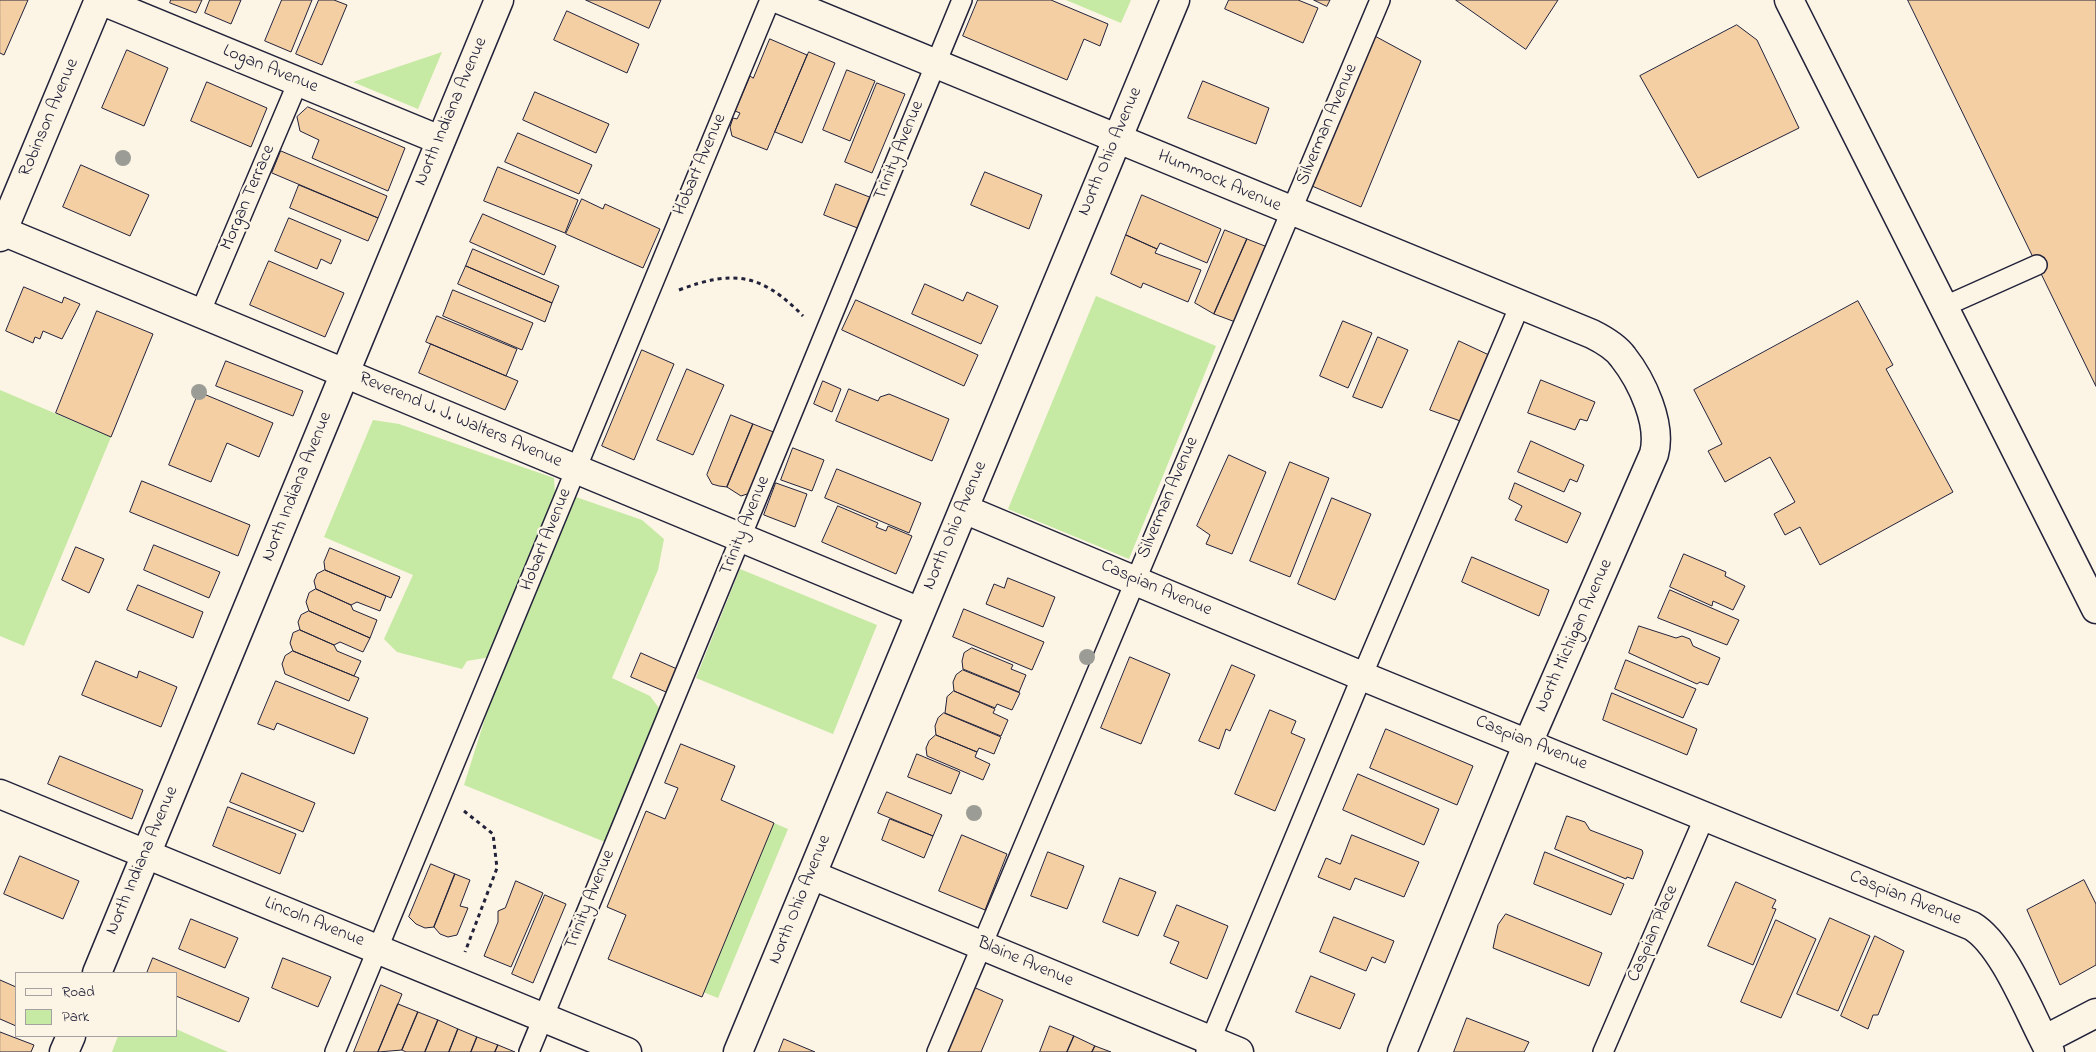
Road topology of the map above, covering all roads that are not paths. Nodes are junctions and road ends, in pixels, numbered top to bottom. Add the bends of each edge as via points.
1 (100, 0) edge
2 (499, 0) edge
3 (770, 0) edge
4 (781, 0) edge
5 (962, 0) edge
6 (1175, 0) edge
7 (1380, 0) edge
8 (1789, 0) edge
9 (935, 65) junction
10 (298, 82) junction
11 (1116, 139) junction
12 (440, 140) junction
13 (1292, 212) junction
14 (1, 233) edge
15 (2037, 265) dead end
16 (1520, 306) junction
17 (1944, 307) junction
18 (200, 313) junction
19 (345, 373) junction
20 (1639, 385) joint
21 (576, 469) junction
22 (964, 508) junction
23 (741, 537) junction
24 (1134, 580) junction
25 (2096, 609) edge
26 (920, 612) junction
27 (1362, 676) junction
28 (1528, 743) junction
29 (0, 794) edge
30 (1705, 816) junction
31 (146, 854) junction
32 (812, 875) junction
33 (981, 945) junction
34 (378, 949) junction
35 (97, 972) edge
36 (2096, 1013) edge
37 (542, 1018) junction
38 (71, 1037) edge
39 (1208, 1046) edge
40 (2047, 1046) edge
41 (64, 1052) edge
42 (335, 1052) edge
43 (529, 1052) edge
44 (627, 1052) edge
45 (738, 1052) edge
46 (937, 1052) edge
47 (1239, 1052) edge
48 (1402, 1052) edge
49 (1603, 1052) edge

1 - 10 street, Logan Avenue
1 - 14 street, Robinson Avenue
2 - 12 street, North Indiana Avenue
3 - 21 lane, Hobart Avenue
4 - 9 street, Hummock Avenue
5 - 9 lane, Trinity Avenue
6 - 11 street, North Ohio Avenue
7 - 13 lane, Silverman Avenue
8 - 17 street
9 - 11 street, Hummock Avenue
9 - 23 lane, Trinity Avenue
10 - 12 street, Logan Avenue
10 - 18 lane, Morgan Terrace
11 - 13 street, Hummock Avenue
11 - 22 street, North Ohio Avenue
12 - 19 street, North Indiana Avenue
13 - 16 street, Hummock Avenue
13 - 24 lane, Silverman Avenue
14 - 18 street, Reverend J. J. Walters Avenue
15 - 17 lane
16 - 20 street, Hummock Avenue via 1602,339 1624,357
16 - 27 lane
17 - 25 street
18 - 19 street, Reverend J. J. Walters Avenue
19 - 21 street, Reverend J. J. Walters Avenue
19 - 31 street, North Indiana Avenue
20 - 28 street, North Michigan Avenue via 1650,407 1656,431 1654,454
21 - 23 street, Reverend J. J. Walters Avenue
21 - 34 lane, Hobart Avenue
22 - 24 street, Caspian Avenue
22 - 26 street, North Ohio Avenue
23 - 26 street, Reverend J. J. Walters Avenue
23 - 37 lane, Trinity Avenue
24 - 27 street, Caspian Avenue
24 - 33 lane, Silverman Avenue
26 - 32 street, North Ohio Avenue
27 - 28 street, Caspian Avenue
27 - 39 lane
28 - 30 street, Caspian Avenue
28 - 48 street, North Michigan Avenue
29 - 31 street, Lincoln Avenue
30 - 40 street, Caspian Avenue via 1980,931 1995,947
30 - 49 lane, Caspian Place
31 - 34 street, Lincoln Avenue
31 - 35 street, North Indiana Avenue
32 - 33 street, Blaine Avenue
32 - 45 street, North Ohio Avenue
33 - 39 street, Blaine Avenue
33 - 46 lane, Silverman Avenue
34 - 37 street, Lincoln Avenue
34 - 42 lane, Hobart Avenue
36 - 40 street
37 - 43 lane, Trinity Avenue
37 - 44 street, Lincoln Avenue
38 - 41 street
39 - 47 street, Blaine Avenue

